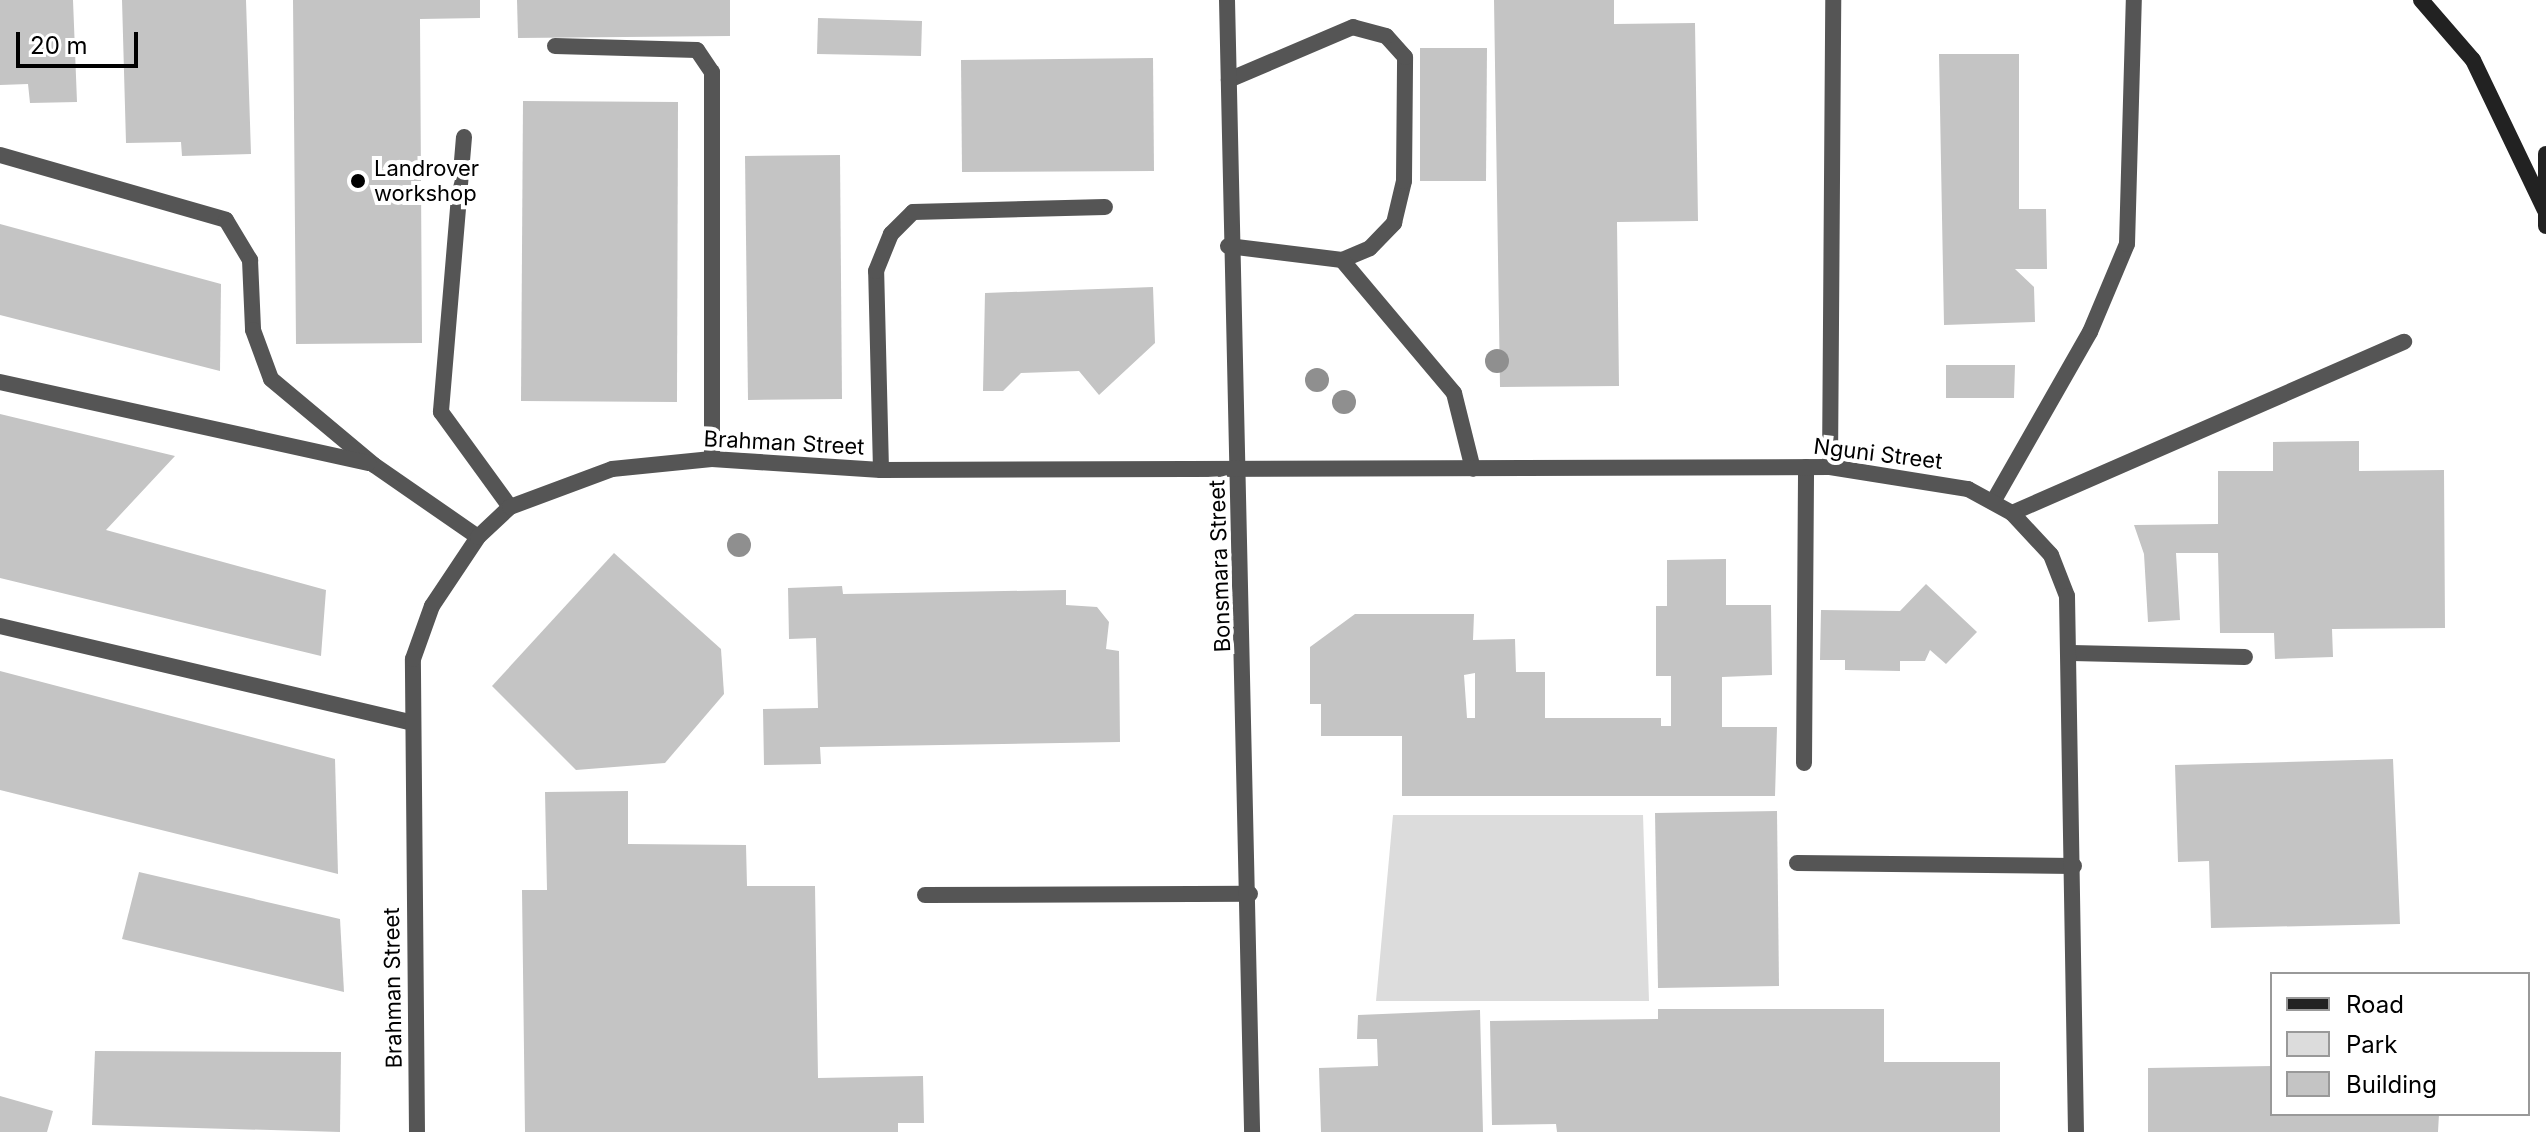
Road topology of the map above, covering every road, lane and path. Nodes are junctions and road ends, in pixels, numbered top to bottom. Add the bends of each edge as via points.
1 (1227, 0) edge
2 (1833, 0) edge
3 (2134, 0) edge
4 (2421, 0) edge
5 (555, 46) dead end
6 (1229, 80) junction
7 (464, 137) dead end
8 (2546, 154) edge
9 (0, 155) edge
10 (1105, 207) dead end
11 (2545, 218) edge
12 (1228, 246) junction
13 (1342, 260) junction
14 (2404, 342) dead end
15 (0, 382) edge
16 (712, 459) junction
17 (374, 465) junction
18 (1806, 467) junction
19 (1830, 467) junction
20 (1239, 468) junction
21 (1473, 469) junction
22 (881, 470) junction
23 (1993, 502) junction
24 (510, 507) junction
25 (2012, 513) junction
26 (478, 537) junction
27 (0, 626) edge
28 (2072, 653) junction
29 (2245, 657) dead end
30 (412, 723) junction
31 (1804, 763) dead end
32 (1797, 863) dead end
33 (2074, 866) junction
34 (1250, 894) junction
35 (925, 895) dead end
36 (417, 1132) edge
37 (1252, 1132) edge
38 (2076, 1132) edge

1 - 6 street, Bonsmara Street
2 - 19 street
3 - 23 street via 2127,244 2090,332
4 - 11 main road via 2473,60
5 - 16 street via 697,50 712,72
6 - 12 street, Bonsmara Street
6 - 13 street via 1353,27 1386,36 1405,57 1404,181 1394,223 1370,248
7 - 24 street via 441,412
8 - 11 main road
9 - 17 street via 226,220 250,260 253,330 271,379
10 - 22 street via 913,212 891,234 876,271
12 - 13 street
12 - 20 street, Bonsmara Street
13 - 21 street via 1454,393
14 - 25 street
15 - 17 street
16 - 22 street, Brahman Street
16 - 24 street, Brahman Street via 612,469
17 - 26 street
18 - 19 street, Nguni Street
18 - 21 street, Nguni Street
18 - 31 street
19 - 23 street, Nguni Street via 1918,477
20 - 21 street, Nguni Street
20 - 22 street, Brahman Street
20 - 34 street, Bonsmara Street
23 - 25 street, Nguni Street
24 - 26 street, Brahman Street
25 - 28 street, Nguni Street via 2051,555 2067,596
26 - 30 street, Brahman Street via 432,606 418,646
27 - 30 street
28 - 29 street
28 - 33 street, Nguni Street
30 - 36 street, Brahman Street
32 - 33 street
33 - 38 street, Nguni Street
34 - 35 street
34 - 37 street, Bonsmara Street

